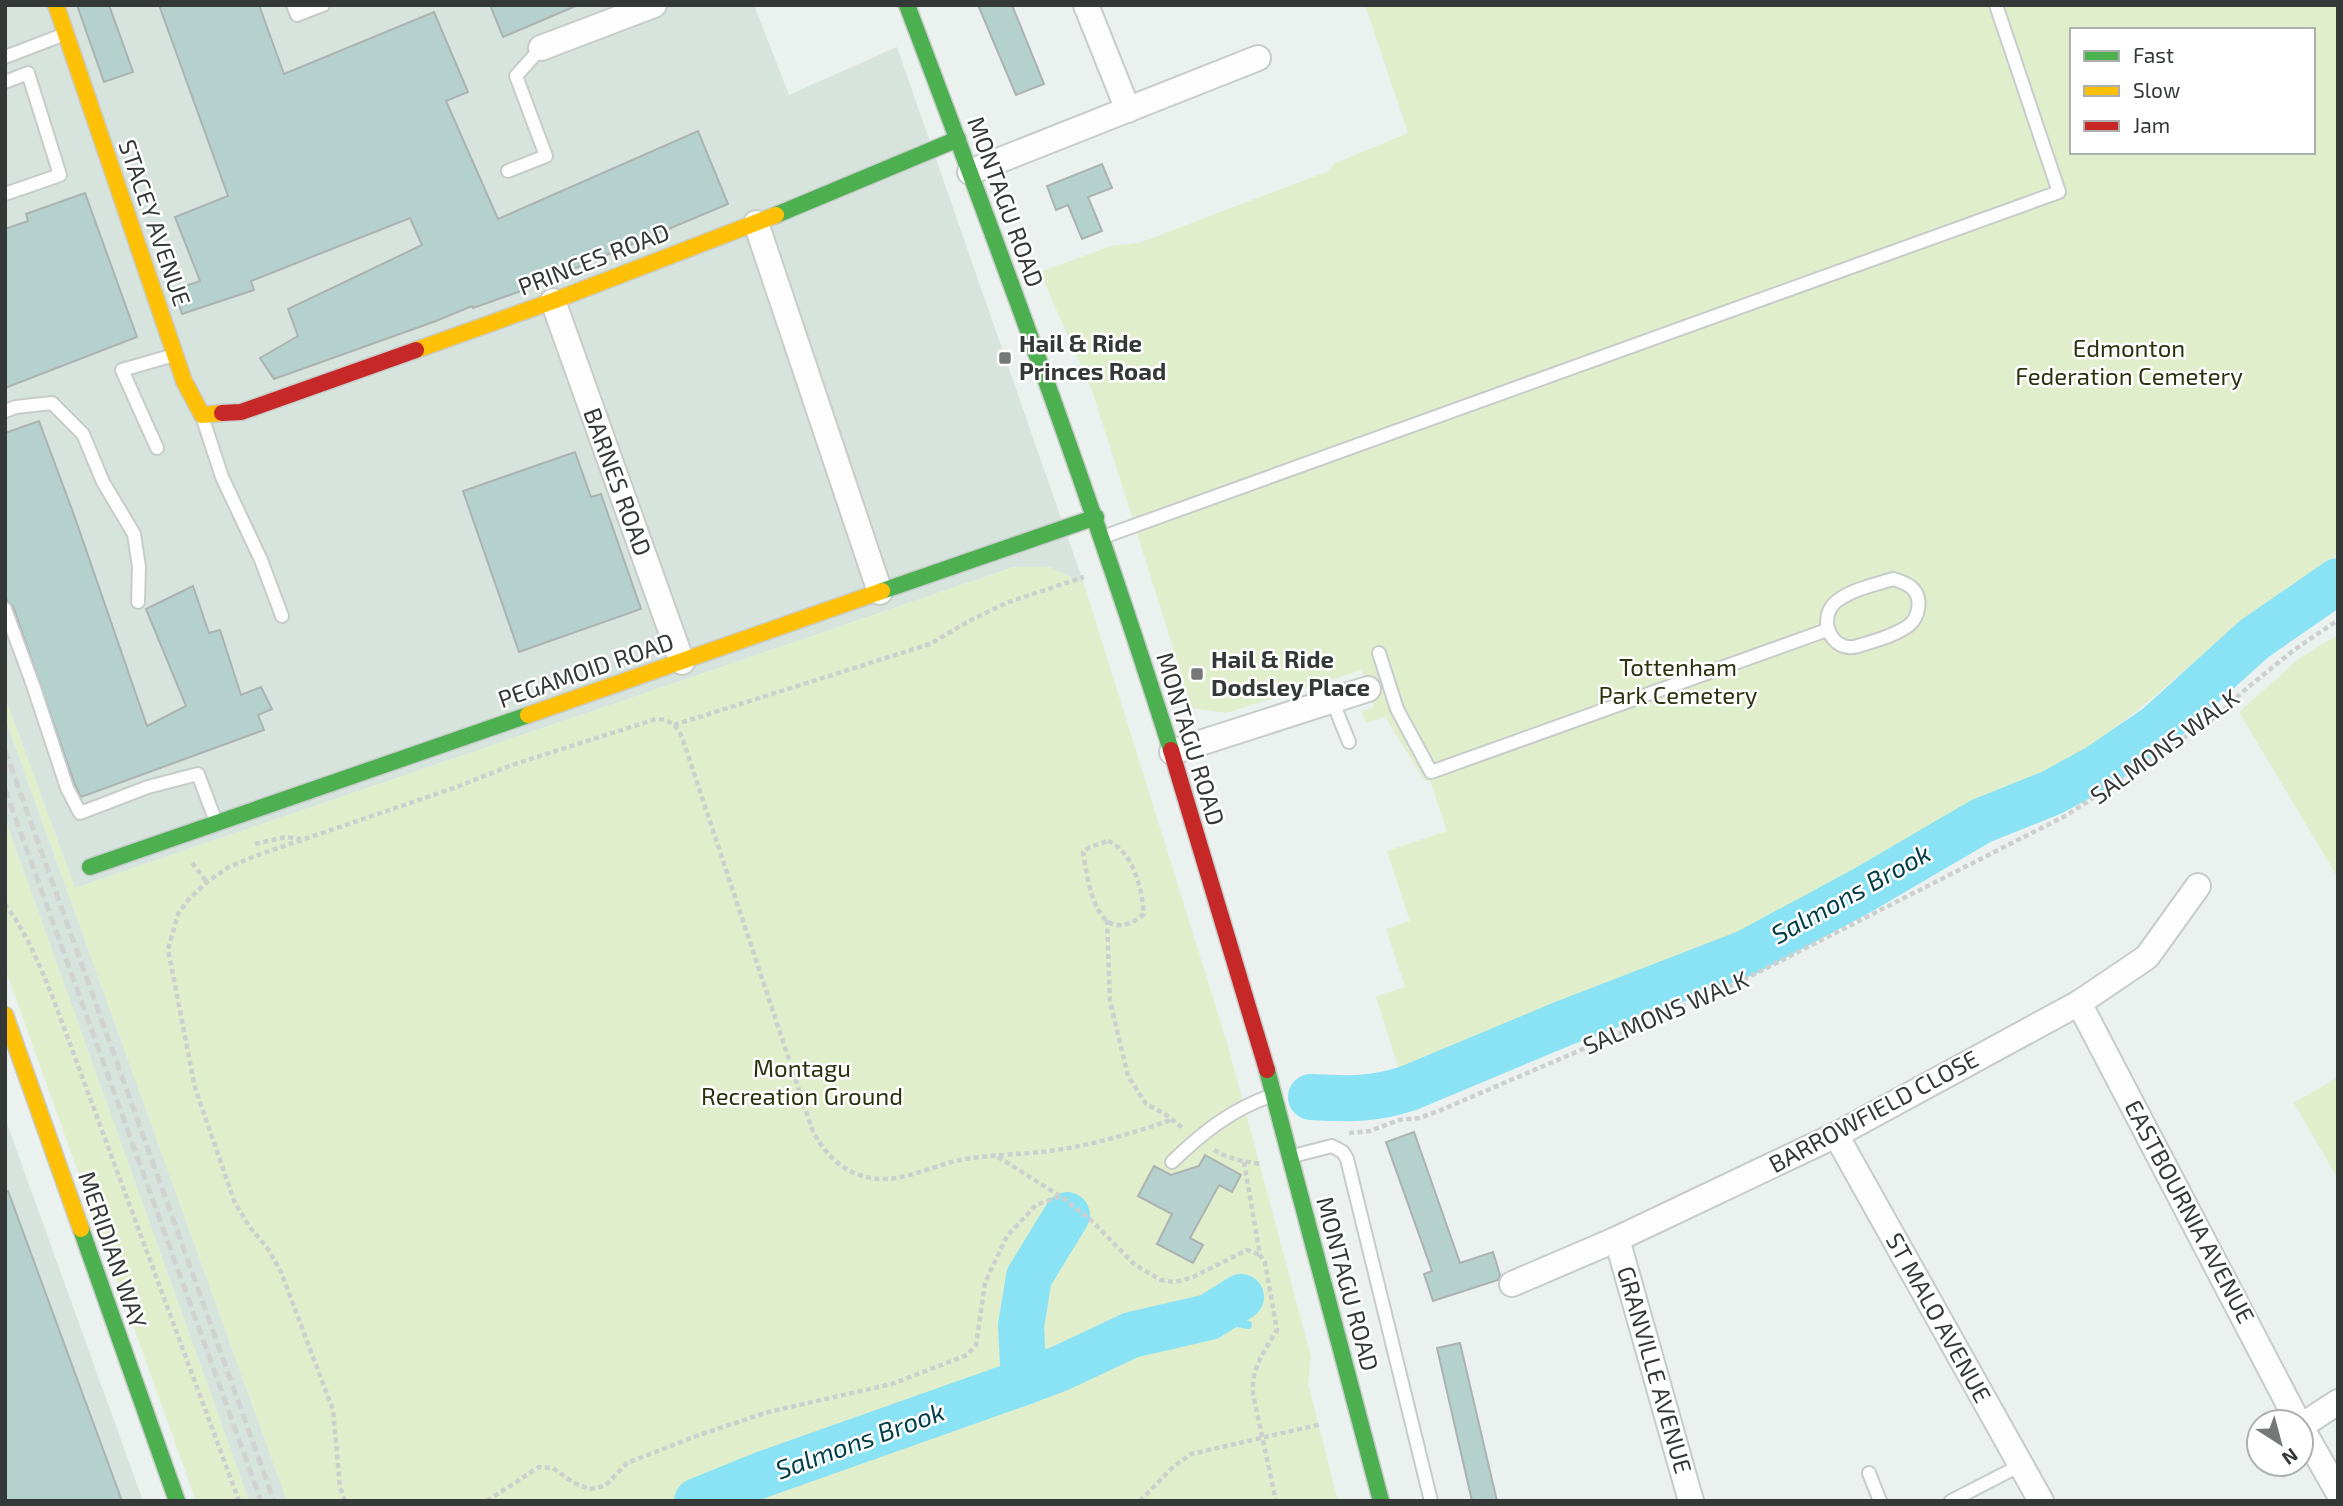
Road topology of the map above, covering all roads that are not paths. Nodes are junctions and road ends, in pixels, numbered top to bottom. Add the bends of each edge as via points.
1 (56, 5) edge
2 (293, 5) edge
3 (323, 5) edge
4 (654, 5) edge
5 (907, 5) edge
6 (1086, 5) edge
7 (1996, 5) edge
8 (66, 34) junction
9 (541, 48) joint
10 (5, 57) edge
11 (1258, 58) dead end
12 (5, 82) edge
13 (1128, 110) junction
14 (958, 139) junction
15 (508, 171) dead end
16 (970, 172) junction
17 (5, 194) edge
18 (756, 223) junction
19 (553, 301) junction
20 (174, 355) junction
21 (5, 411) edge
22 (202, 415) junction
23 (157, 448) dead end
24 (1096, 517) junction
25 (1102, 538) junction
26 (880, 592) junction
27 (138, 602) dead end
28 (5, 609) edge
29 (282, 616) dead end
30 (1828, 630) junction
31 (1379, 653) dead end
32 (682, 662) junction
33 (1378, 685) junction
34 (1332, 700) junction
35 (1349, 742) dead end
36 (1172, 752) junction
37 (216, 822) junction
38 (90, 867) dead end
39 (2198, 886) dead end
40 (2079, 1003) junction
41 (5, 1015) edge
42 (1274, 1095) junction
43 (1836, 1135) junction
44 (1290, 1157) junction
45 (1172, 1162) dead end
46 (1617, 1239) junction
47 (1512, 1284) dead end
48 (2338, 1402) edge
49 (2291, 1408) edge
50 (2315, 1416) edge
51 (2315, 1451) edge
52 (2021, 1465) junction
53 (1868, 1473) dead end
54 (2338, 1492) edge
55 (177, 1501) edge
56 (1381, 1501) edge
57 (1431, 1501) edge
58 (1691, 1501) edge
59 (1880, 1501) edge
60 (1951, 1501) edge
61 (2041, 1501) edge

1 - 8 street, STACEY AVENUE
2 - 3 lane via 297,15
4 - 9 street
5 - 14 street, MONTAGU ROAD
6 - 13 street
7 - 25 lane via 2059,192
8 - 10 lane
8 - 20 street, STACEY AVENUE
9 - 15 lane via 516,76 546,156
11 - 13 street
12 - 17 lane via 28,73 60,175
13 - 16 street
14 - 16 street, MONTAGU ROAD
14 - 18 street, PRINCES ROAD
16 - 24 street, MONTAGU ROAD
18 - 19 street, PRINCES ROAD
18 - 26 street
19 - 22 street, PRINCES ROAD via 241,412
19 - 32 street, BARNES ROAD
20 - 22 street, STACEY AVENUE
20 - 23 lane via 122,370
21 - 27 lane via 52,403 83,434 103,482 134,534
22 - 29 lane via 222,477
24 - 25 street, MONTAGU ROAD
24 - 26 street, PEGAMOID ROAD
25 - 36 street, MONTAGU ROAD
26 - 32 street, PEGAMOID ROAD
28 - 37 lane via 67,788 80,813 198,774
30 - 30 lane via 1826,620 1836,602 1864,588 1893,579 1912,587 1918,596 1919,607 1909,625 1881,639 1853,648 1833,640
30 - 33 lane via 1432,772
31 - 33 lane
32 - 37 street, PEGAMOID ROAD
33 - 34 street
34 - 35 lane
34 - 36 street
36 - 42 street, MONTAGU ROAD
37 - 38 street, PEGAMOID ROAD
39 - 40 street, BARROWFIELD CLOSE via 2147,957
40 - 43 street, BARROWFIELD CLOSE
40 - 49 street, EASTBOURNIA AVENUE
41 - 55 street, MERIDIAN WAY
42 - 44 street, MONTAGU ROAD
42 - 45 lane via 1245,1105 1196,1138
43 - 46 street, BARROWFIELD CLOSE
43 - 52 street, ST MALO AVENUE
44 - 56 street, MONTAGU ROAD
44 - 57 lane via 1332,1146 1347,1159
46 - 47 street, BARROWFIELD CLOSE
46 - 58 street, GRANVILLE AVENUE
48 - 50 street
51 - 54 street, EASTBOURNIA AVENUE
52 - 60 lane
52 - 61 street, ST MALO AVENUE
53 - 59 lane

